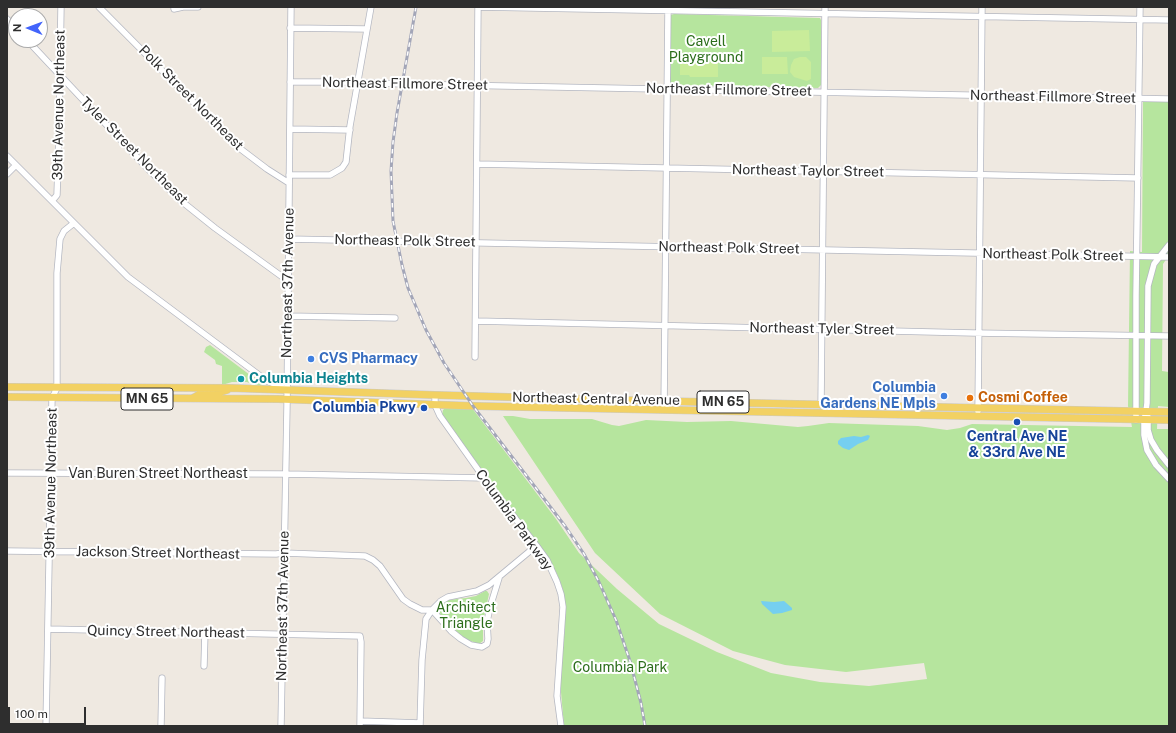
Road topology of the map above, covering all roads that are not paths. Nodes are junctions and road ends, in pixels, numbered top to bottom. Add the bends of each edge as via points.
1 (60, 7) edge
2 (99, 7) edge
3 (198, 7) edge
4 (291, 7) edge
5 (371, 7) edge
6 (478, 7) edge
7 (825, 7) edge
8 (982, 7) edge
9 (1140, 7) edge
10 (174, 9) dead end
11 (668, 9) edge
12 (824, 14) junction
13 (982, 17) junction
14 (1140, 20) junction
15 (1169, 20) edge
16 (290, 28) junction
17 (367, 29) junction
18 (34, 48) edge
19 (60, 76) junction
20 (290, 82) junction
21 (358, 82) junction
22 (478, 85) junction
23 (667, 89) junction
24 (824, 92) junction
25 (981, 95) junction
26 (1139, 98) junction
27 (1169, 99) edge
28 (290, 129) junction
29 (350, 130) junction
30 (7, 156) edge
31 (477, 164) junction
32 (16, 165) junction
33 (666, 168) junction
34 (823, 172) junction
35 (7, 174) edge
36 (289, 175) junction
37 (981, 175) junction
38 (1138, 178) junction
39 (289, 183) junction
40 (52, 201) junction
41 (74, 223) junction
42 (288, 239) junction
43 (477, 242) junction
44 (1169, 245) edge
45 (666, 246) junction
46 (823, 250) junction
47 (980, 253) junction
48 (1137, 256) junction
49 (1159, 256) junction
50 (1169, 257) edge
51 (288, 281) junction
52 (287, 316) junction
53 (395, 318) dead end
54 (476, 321) junction
55 (665, 325) junction
56 (822, 329) junction
57 (979, 333) junction
58 (1136, 335) junction
59 (1147, 335) junction
60 (1169, 336) edge
61 (475, 357) dead end
62 (7, 387) edge
63 (57, 388) junction
64 (195, 388) junction
65 (230, 388) junction
66 (287, 390) junction
67 (435, 395) junction
68 (7, 397) edge
69 (52, 398) junction
70 (192, 398) junction
71 (160, 399) junction
72 (287, 400) junction
73 (664, 401) junction
74 (435, 405) junction
75 (821, 405) junction
76 (978, 408) junction
77 (664, 409) junction
78 (1136, 411) junction
79 (1146, 411) junction
80 (1169, 412) edge
81 (978, 417) junction
82 (1136, 420) junction
83 (1146, 420) junction
84 (1169, 420) edge
85 (1169, 465) edge
86 (7, 473) edge
87 (50, 474) junction
88 (286, 474) junction
89 (484, 478) junction
90 (1169, 479) edge
91 (536, 546) junction
92 (7, 551) edge
93 (50, 552) junction
94 (284, 553) junction
95 (499, 578) junction
96 (432, 610) junction
97 (48, 629) junction
98 (205, 632) junction
99 (283, 634) junction
100 (204, 666) dead end
101 (162, 678) dead end
102 (360, 724) edge
103 (420, 725) edge
104 (46, 726) edge
105 (161, 726) edge
106 (281, 726) edge
107 (561, 726) edge

1 - 19 street, 39th Avenue Northeast
2 - 39 street, Polk Street Northeast via 238,147
3 - 10 street
4 - 16 street, Northeast 37th Avenue
5 - 17 street
6 - 11 street
6 - 22 street
7 - 12 street
8 - 13 street
9 - 14 street
11 - 12 street
11 - 23 street
12 - 13 street
12 - 24 street
13 - 14 street
13 - 25 street
14 - 15 street
14 - 26 street
16 - 17 street
16 - 20 street, Northeast 37th Avenue
17 - 21 street
18 - 19 street, Tyler Street Northeast
19 - 40 street, 39th Avenue Northeast via 57,195
19 - 51 street, Tyler Street Northeast via 180,200
20 - 21 street, Northeast Fillmore Street
20 - 28 street, Northeast 37th Avenue
21 - 22 street, Northeast Fillmore Street
21 - 29 street
22 - 23 street, Northeast Fillmore Street
22 - 31 street
23 - 24 street, Northeast Fillmore Street
23 - 33 street
24 - 25 street, Northeast Fillmore Street
24 - 34 street
25 - 26 street, Northeast Fillmore Street
25 - 37 street
26 - 27 street, Northeast Fillmore Street
26 - 38 street
28 - 29 street
28 - 36 street, Northeast 37th Avenue
29 - 36 street via 348,155 342,168 330,175
30 - 32 street
31 - 33 street, Northeast Taylor Street
31 - 43 street
32 - 35 street
32 - 40 street
33 - 34 street, Northeast Taylor Street
33 - 45 street
34 - 37 street, Northeast Taylor Street
34 - 46 street
36 - 39 street, Northeast 37th Avenue
37 - 38 street, Northeast Taylor Street
37 - 47 street
38 - 48 street
39 - 42 street, Northeast 37th Avenue
40 - 41 street
41 - 63 street, 39th Avenue Northeast via 61,235 59,244
41 - 66 street via 128,277 267,381
42 - 43 street, Northeast Polk Street
42 - 51 street, Northeast 37th Avenue
43 - 45 street, Northeast Polk Street
43 - 54 street
44 - 49 street
45 - 46 street, Northeast Polk Street
45 - 55 street
46 - 47 street, Northeast Polk Street
46 - 56 street
47 - 48 street, Northeast Polk Street
47 - 57 street
48 - 49 street, Northeast Polk Street
48 - 58 street
49 - 50 street, Northeast Polk Street
49 - 59 street via 1148,286
51 - 52 street, Northeast 37th Avenue
52 - 53 street
52 - 66 street, Northeast 37th Avenue
54 - 55 street, Northeast Tyler Street
54 - 61 street
55 - 56 street, Northeast Tyler Street
55 - 73 street
56 - 57 street, Northeast Tyler Street
56 - 75 street
57 - 58 street, Northeast Tyler Street
57 - 76 street
58 - 59 street, Northeast Tyler Street
58 - 78 street
59 - 60 street, Northeast Tyler Street
59 - 79 street
62 - 63 main road, MN 65
63 - 64 main road, MN 65
63 - 69 street, 39th Avenue Northeast
64 - 65 main road, MN 65
64 - 71 main road via 191,393
65 - 66 main road, MN 65
65 - 70 main road
66 - 67 main road, Northeast Central Avenue / MN 65
66 - 72 street, Northeast 37th Avenue
67 - 73 main road, Northeast Central Avenue / MN 65
67 - 74 street, Columbia Parkway
68 - 69 main road, MN 65
69 - 71 main road, MN 65
69 - 87 street, 39th Avenue Northeast
70 - 71 main road, MN 65
70 - 72 main road, MN 65
72 - 74 main road, Northeast Central Avenue / MN 65
72 - 88 street, Northeast 37th Avenue
73 - 75 main road, Northeast Central Avenue / MN 65
73 - 77 street
74 - 77 main road, Northeast Central Avenue / MN 65
74 - 89 street, Columbia Parkway
75 - 76 main road, Northeast Central Avenue / MN 65
76 - 78 main road, Northeast Central Avenue / MN 65
76 - 81 street
77 - 81 main road, Northeast Central Avenue / MN 65
78 - 79 main road, Northeast Central Avenue / MN 65
78 - 82 street
79 - 80 main road, Northeast Central Avenue / MN 65
79 - 83 street
81 - 82 main road, Northeast Central Avenue / MN 65
82 - 83 main road, Northeast Central Avenue / MN 65
83 - 84 main road, Northeast Central Avenue / MN 65
83 - 85 street via 1151,440
83 - 90 street via 1144,435 1147,450
86 - 87 street, Van Buren Street Northeast
87 - 88 street, Van Buren Street Northeast
87 - 93 street, 39th Avenue Northeast
88 - 89 street, Van Buren Street Northeast
88 - 94 street, Northeast 37th Avenue
89 - 91 street, Columbia Parkway
91 - 95 street
91 - 107 street, Columbia Parkway via 552,570 563,607 557,696
92 - 93 street, Jackson Street Northeast
93 - 94 street, Jackson Street Northeast
93 - 97 street, 39th Avenue Northeast
94 - 96 street, Jackson Street Northeast via 365,556 380,566 410,604 422,610
94 - 99 street, Northeast 37th Avenue
95 - 96 street via 477,591 448,597
95 - 96 street via 487,621 487,644 482,647 461,640
96 - 103 street via 426,619
97 - 98 street, Quincy Street Northeast
97 - 104 street, 39th Avenue Northeast
98 - 99 street, Quincy Street Northeast
98 - 100 street
99 - 102 street, Quincy Street Northeast via 360,636
99 - 106 street, Northeast 37th Avenue
101 - 105 street
102 - 103 street

